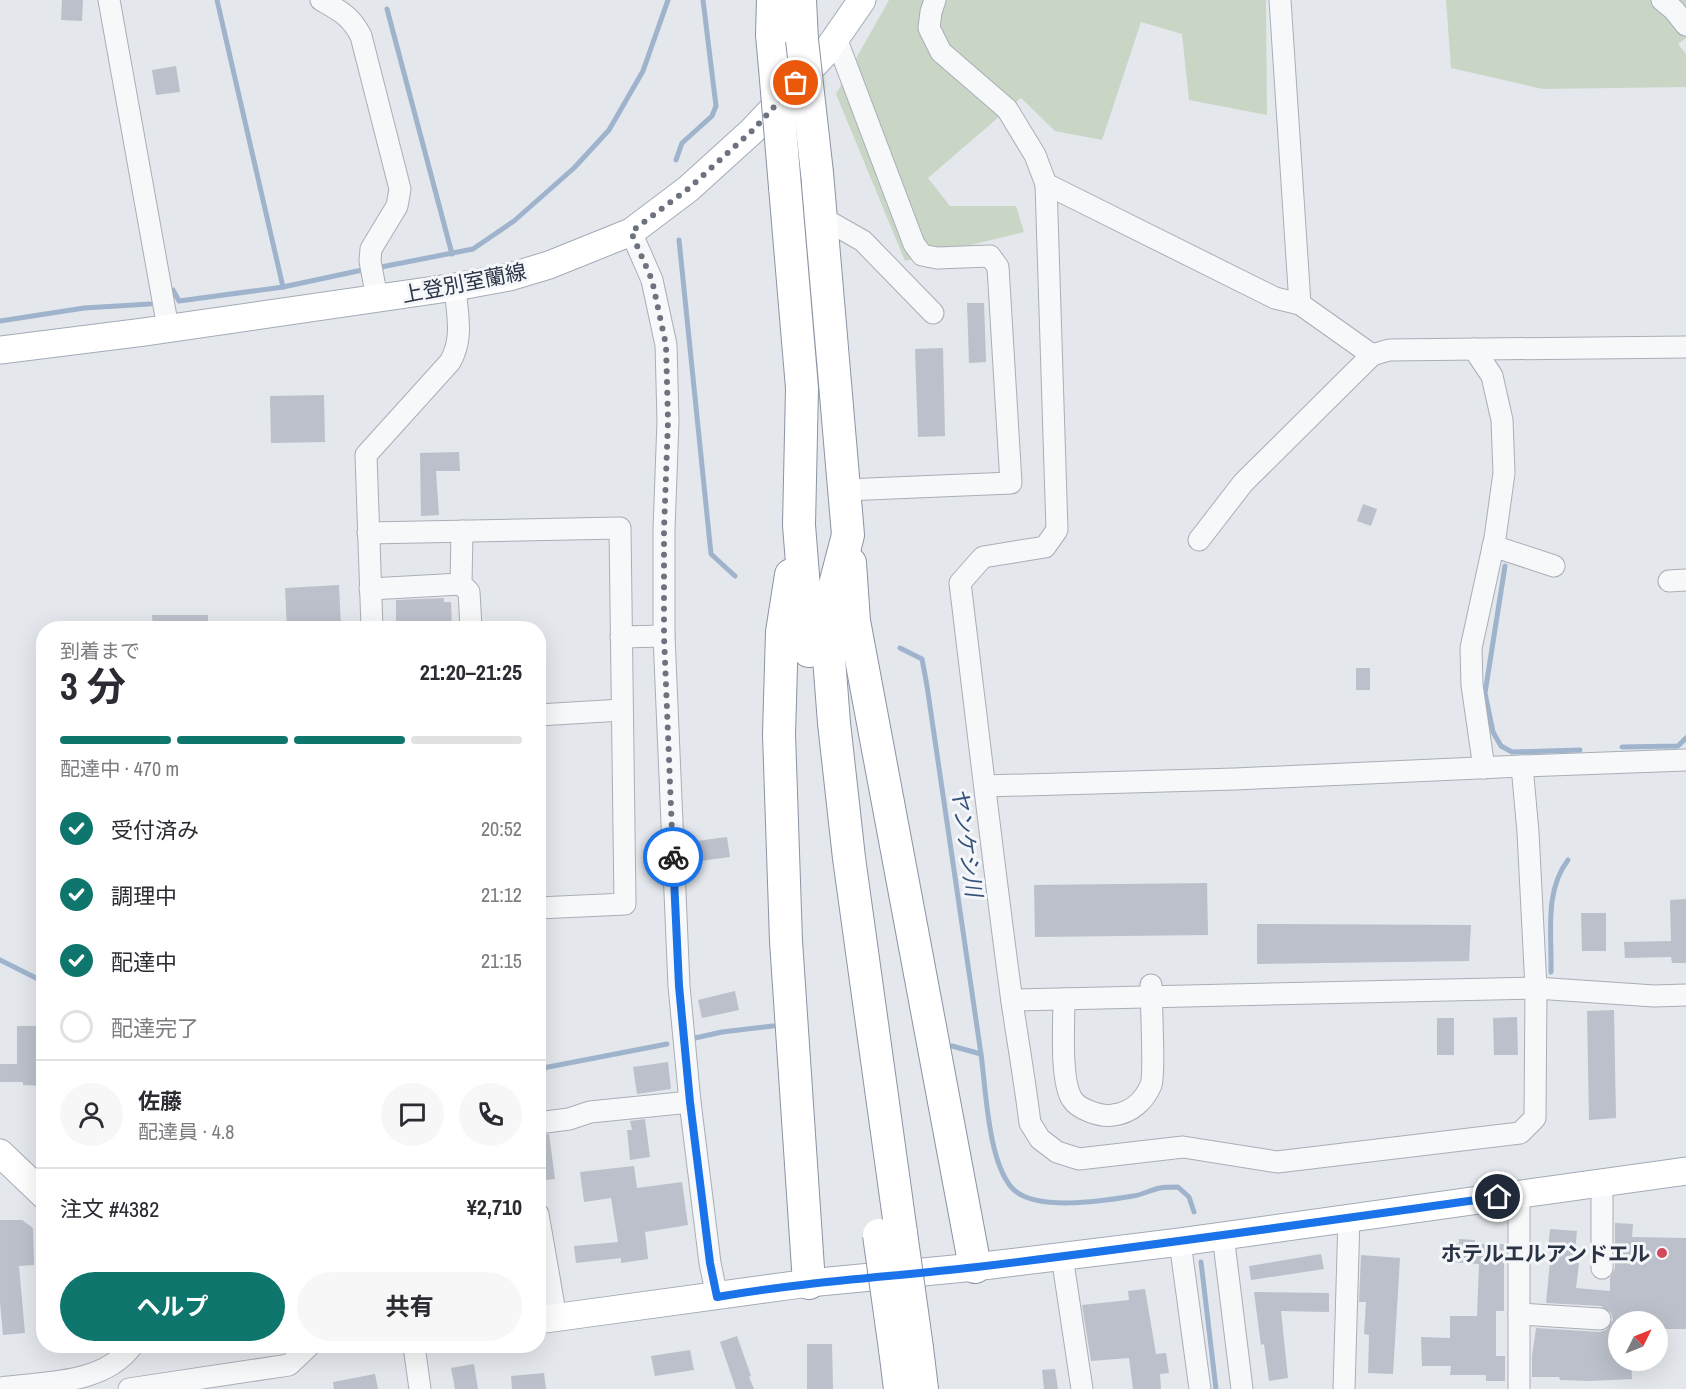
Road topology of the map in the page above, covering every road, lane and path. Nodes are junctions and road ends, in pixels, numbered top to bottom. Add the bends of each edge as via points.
1 (109, 0) edge
2 (321, 0) edge
3 (760, 0) edge
4 (773, 0) edge
5 (800, 0) edge
6 (862, 0) edge
7 (935, 0) edge
8 (1280, 0) edge
9 (1662, 0) edge
10 (1686, 25) edge
11 (772, 35) junction
12 (836, 38) junction
13 (1046, 184) junction
14 (821, 218) junction
15 (631, 232) junction
16 (374, 279) junction
17 (455, 287) junction
18 (1300, 304) junction
19 (933, 313) dead end
20 (168, 328) junction
21 (1686, 347) edge
22 (1474, 348) junction
23 (0, 350) edge
24 (1372, 355) junction
25 (844, 490) junction
26 (799, 525) junction
27 (462, 531) junction
28 (368, 534) junction
29 (848, 535) junction
30 (1198, 540) dead end
31 (1492, 546) junction
32 (1554, 566) dead end
33 (461, 584) junction
34 (370, 589) junction
35 (372, 621) edge
36 (471, 621) edge
37 (664, 636) junction
38 (621, 637) junction
39 (622, 710) junction
40 (546, 715) edge
41 (1686, 760) edge
42 (1522, 766) junction
43 (1484, 768) junction
44 (985, 786) junction
45 (546, 908) edge
46 (1536, 988) junction
47 (1151, 991) junction
48 (1686, 995) edge
49 (1064, 999) junction
50 (1012, 1000) junction
51 (690, 1102) junction
52 (546, 1122) edge
53 (0, 1153) edge
54 (1686, 1171) edge
55 (1602, 1182) junction
56 (36, 1187) edge
57 (1520, 1194) junction
58 (1349, 1218) junction
59 (890, 1234) junction
60 (1224, 1235) junction
61 (1180, 1242) junction
62 (1062, 1256) junction
63 (975, 1267) junction
64 (1602, 1268) dead end
65 (809, 1283) junction
66 (717, 1297) junction
67 (1519, 1314) junction
68 (547, 1319) edge
69 (1600, 1319) dead end
70 (906, 1348) junction
71 (125, 1353) edge
72 (302, 1353) edge
73 (415, 1353) edge
74 (111, 1367) junction
75 (0, 1388) edge
76 (129, 1389) edge
77 (420, 1389) edge
78 (900, 1389) edge
79 (922, 1389) edge
80 (1082, 1389) edge
81 (1200, 1389) edge
82 (1242, 1389) edge
83 (1344, 1389) edge
84 (1519, 1389) edge

1 - 20 street
2 - 16 street via 344,13 361,36 400,189 398,206 371,249
3 - 11 highway
4 - 11 highway
5 - 14 highway, bridge
6 - 12 main road, 上登別室蘭線
7 - 13 street via 929,28 941,52 1007,109 1035,155
8 - 18 street
9 - 10 street
11 - 26 highway, bridge via 802,388
12 - 15 main road, 上登別室蘭線 via 752,131 688,189
12 - 25 street via 914,244 922,255 937,258 990,256 998,267 1011,483
13 - 18 street via 1275,298
13 - 44 street via 1057,530 1045,547 983,557 960,582
14 - 19 street via 863,241
14 - 25 highway
15 - 17 main road, 上登別室蘭線 via 509,278
15 - 37 street via 652,280 666,345
16 - 17 main road, 上登別室蘭線
16 - 20 main road, 上登別室蘭線
17 - 28 street via 457,350 366,455
18 - 24 street
20 - 23 main road, 上登別室蘭線
21 - 22 street
22 - 24 street via 1389,350
22 - 31 street via 1492,376 1502,420 1504,474
24 - 30 street via 1243,483
25 - 29 highway
26 - 59 highway via 814,722 846,989
26 - 65 highway via 782,632 779,734 786,940
27 - 28 street
27 - 33 street
27 - 38 street via 620,528
28 - 34 street
29 - 59 highway via 826,619
29 - 63 highway via 854,621
31 - 32 street
31 - 43 street via 1471,648
33 - 34 street
33 - 36 street via 469,592
34 - 35 street
37 - 38 street
37 - 51 street via 679,986
38 - 39 street
39 - 40 street
39 - 45 street via 625,904
41 - 42 street
42 - 43 street
42 - 46 street
43 - 44 street
44 - 50 street
46 - 47 street
46 - 48 street
46 - 50 street via 1535,1118 1520,1133 1277,1162 1183,1147 1078,1159 1057,1152 1040,1139 1030,1123
47 - 49 street
47 - 49 street via 1152,1083 1142,1102 1112,1116 1091,1112 1073,1100 1065,1080
49 - 50 street
51 - 52 street via 590,1112
51 - 66 street
53 - 56 main road
54 - 55 main road
55 - 57 main road
55 - 64 street
57 - 58 main road
57 - 67 street
58 - 60 main road
58 - 83 street
59 - 70 highway, bridge
60 - 61 main road
60 - 82 street
61 - 62 main road
61 - 81 street
62 - 63 main road
62 - 80 street
63 - 65 main road
65 - 66 main road
66 - 68 main road
67 - 69 street
67 - 84 street
70 - 78 highway
70 - 79 highway
71 - 74 street
72 - 76 street via 289,1365
73 - 77 street
74 - 75 street via 81,1377
74 - 76 street

